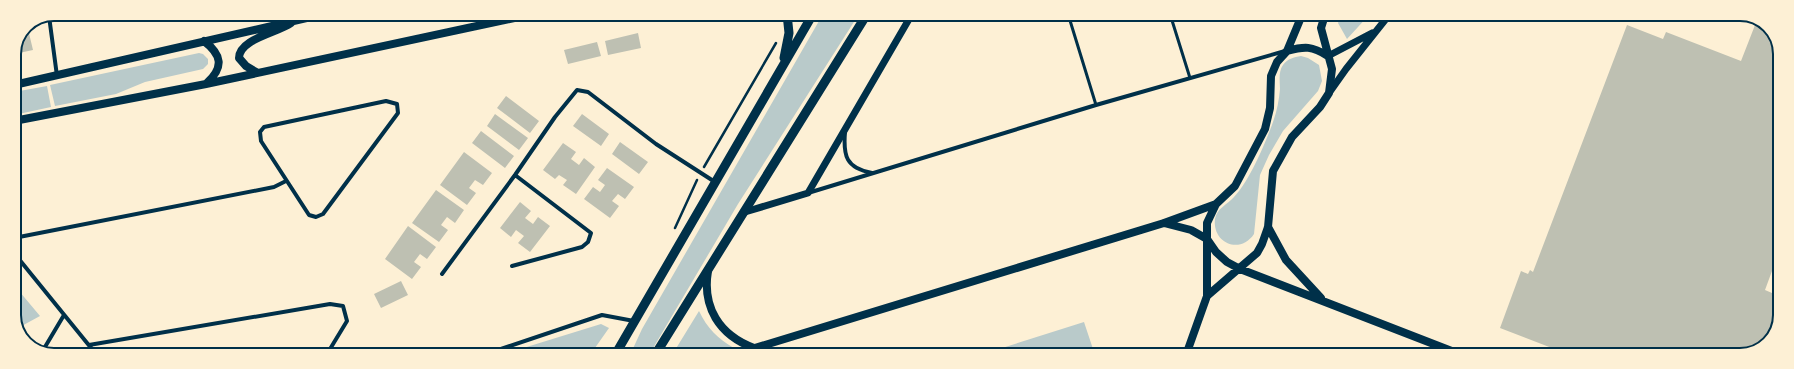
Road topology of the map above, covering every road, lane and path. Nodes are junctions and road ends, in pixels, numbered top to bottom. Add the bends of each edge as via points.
1 (280, 21) edge
2 (291, 21) edge
3 (500, 21) edge
4 (788, 21) edge
5 (809, 21) edge
6 (863, 21) edge
7 (908, 21) edge
8 (1070, 21) edge
9 (1172, 21) edge
10 (1299, 21) edge
11 (1323, 21) edge
12 (1384, 21) edge
13 (50, 22) edge
14 (1374, 32) junction
15 (778, 36) dead end
16 (204, 41) junction
17 (1287, 50) junction
18 (1328, 56) junction
19 (783, 66) junction
20 (256, 72) junction
21 (57, 76) junction
22 (1190, 78) junction
23 (21, 84) edge
24 (206, 84) junction
25 (1330, 93) junction
26 (1096, 105) junction
27 (21, 120) edge
28 (845, 129) junction
29 (700, 173) junction
30 (874, 173) junction
31 (515, 175) junction
32 (286, 181) junction
33 (715, 182) junction
34 (808, 193) junction
35 (1216, 204) junction
36 (745, 212) junction
37 (1164, 223) junction
38 (1268, 226) junction
39 (674, 230) dead end
40 (21, 237) edge
41 (1207, 239) junction
42 (21, 262) edge
43 (512, 266) dead end
44 (708, 268) junction
45 (1240, 269) junction
46 (442, 274) dead end
47 (1207, 296) junction
48 (1323, 300) junction
49 (64, 315) junction
50 (635, 321) junction
51 (89, 345) junction
52 (45, 347) edge
53 (91, 348) edge
54 (331, 348) edge
55 (504, 348) edge
56 (619, 348) edge
57 (659, 348) edge
58 (754, 348) joint
59 (1188, 348) edge
60 (1444, 348) edge

1 - 16 main road
2 - 20 main road via 282,30 251,41 242,49 239,58 242,63
3 - 20 main road
4 - 19 highway via 789,32
5 - 19 highway
6 - 36 highway
7 - 28 street
8 - 26 lane
9 - 22 lane
10 - 17 main road
11 - 18 main road via 1321,28
12 - 14 street
13 - 21 street
14 - 18 street
14 - 25 street
15 - 29 path
16 - 21 main road
16 - 24 main road via 214,49 219,62 216,74
17 - 18 main road via 1315,48
17 - 22 street
17 - 35 main road via 1271,76 1270,108 1265,129 1234,186
18 - 25 main road via 1332,69
19 - 33 highway
20 - 24 main road
21 - 23 main road
22 - 26 street
24 - 27 main road
25 - 38 main road via 1292,138 1273,171
26 - 30 street
28 - 30 street via 845,157 860,171
28 - 34 street
29 - 31 street via 656,144 588,92 577,90
29 - 33 street
29 - 39 path
30 - 34 street
31 - 43 street via 591,233 588,242 582,247
31 - 46 street
32 - 32 street via 261,141 260,132 264,127 386,101 397,104 398,113 323,214 316,217 309,215
32 - 40 street via 274,187
33 - 50 highway
34 - 36 street
35 - 37 main road
35 - 41 main road via 1207,223
36 - 44 highway
37 - 41 main road via 1191,230
37 - 58 main road
38 - 45 main road via 1257,253
38 - 48 main road via 1286,260
41 - 45 main road via 1216,252
41 - 47 main road
42 - 49 street
44 - 57 highway
44 - 58 main road via 708,303 716,319 732,337
45 - 47 main road
45 - 48 main road
47 - 59 main road
48 - 60 main road
49 - 51 street
49 - 52 street
50 - 55 street via 602,315
50 - 56 highway
51 - 53 street
51 - 54 street via 330,304 343,306 347,321

